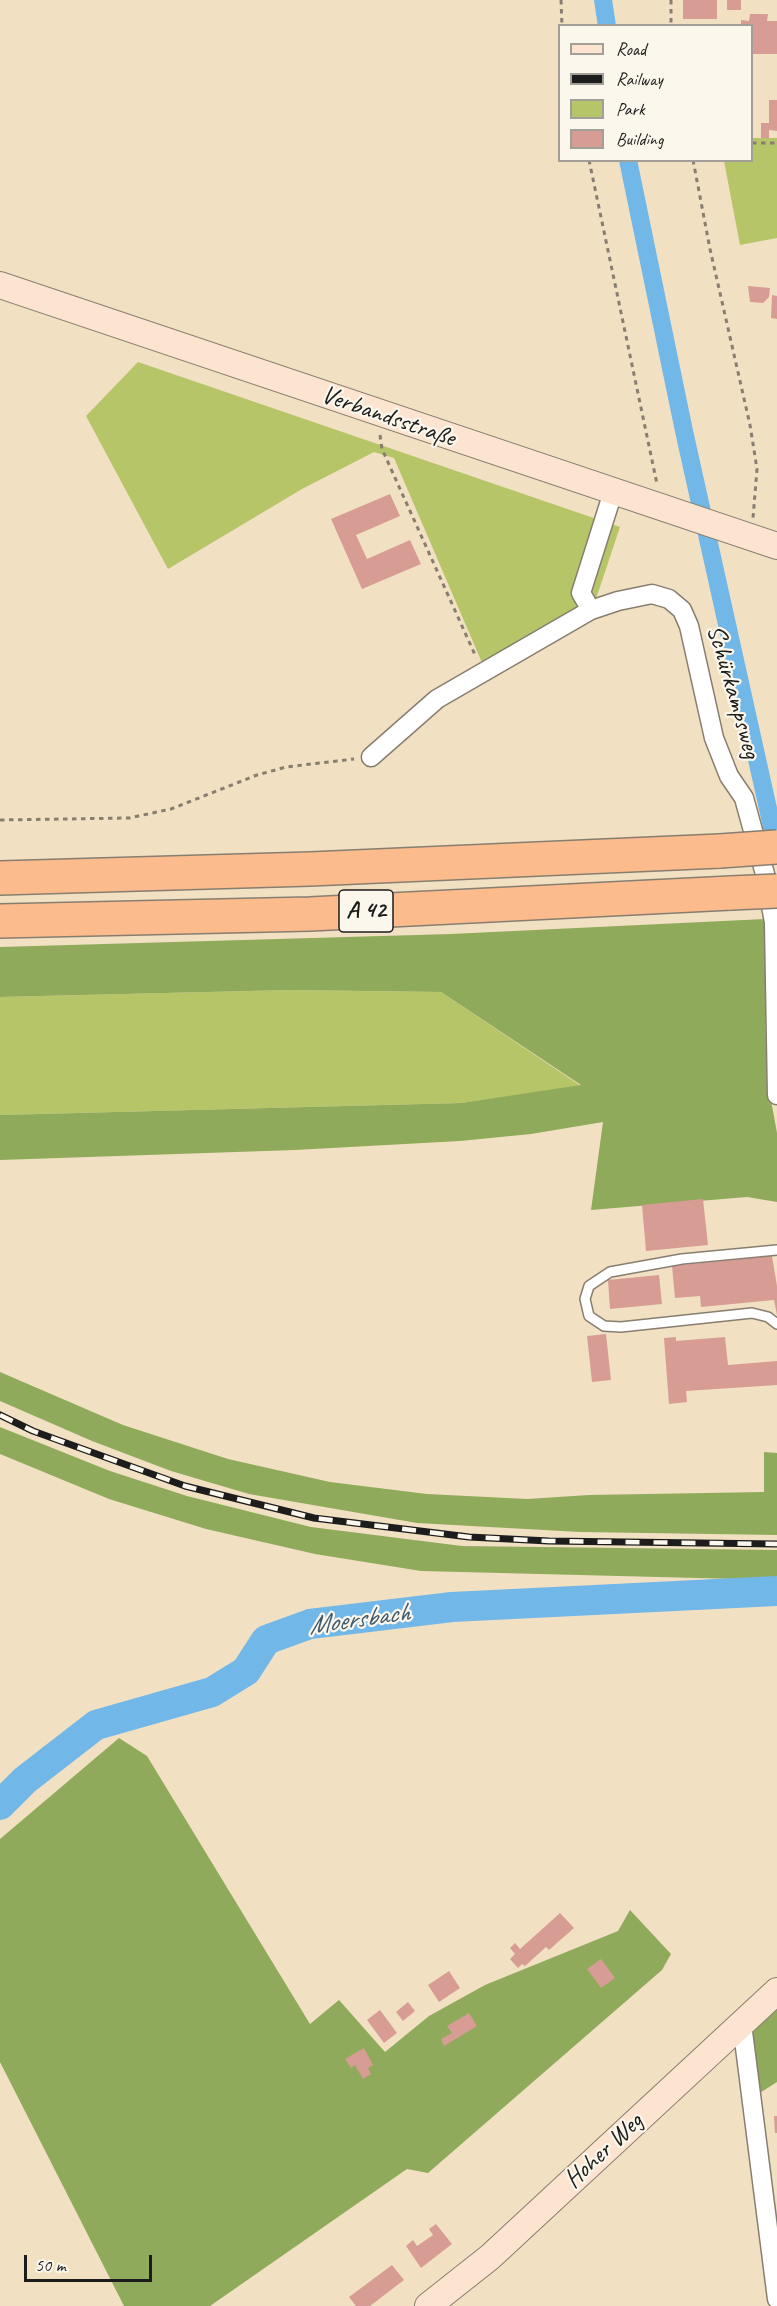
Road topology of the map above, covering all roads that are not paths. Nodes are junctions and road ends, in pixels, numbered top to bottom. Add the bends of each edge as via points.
1 (0, 285) edge
2 (613, 492) junction
3 (777, 546) edge
4 (591, 610) junction
5 (371, 757) road end
6 (777, 847) edge
7 (0, 878) edge
8 (777, 891) edge
9 (0, 921) edge
10 (777, 1095) edge
11 (777, 1250) edge
12 (777, 1324) edge
13 (777, 1991) edge
14 (742, 2024) junction
15 (777, 2299) edge
16 (428, 2306) edge

1 - 2 main road, Verbandsstraße
2 - 3 main road, Verbandsstraße via 665,502
2 - 4 street via 581,593
4 - 5 street, Schürkampsweg via 436,699
4 - 10 street, Schürkampsweg via 652,594 669,599 682,610 689,626 714,738 729,776 744,798 769,894 774,922
6 - 7 highway, A 42, bridge via 355,867
8 - 9 highway, A 42, bridge via 310,914
11 - 12 lane via 621,1269 602,1275 589,1286 585,1299 589,1316 604,1326 753,1313
13 - 14 main road, Hoher Weg
14 - 15 street
14 - 16 main road, Hoher Weg via 490,2257

